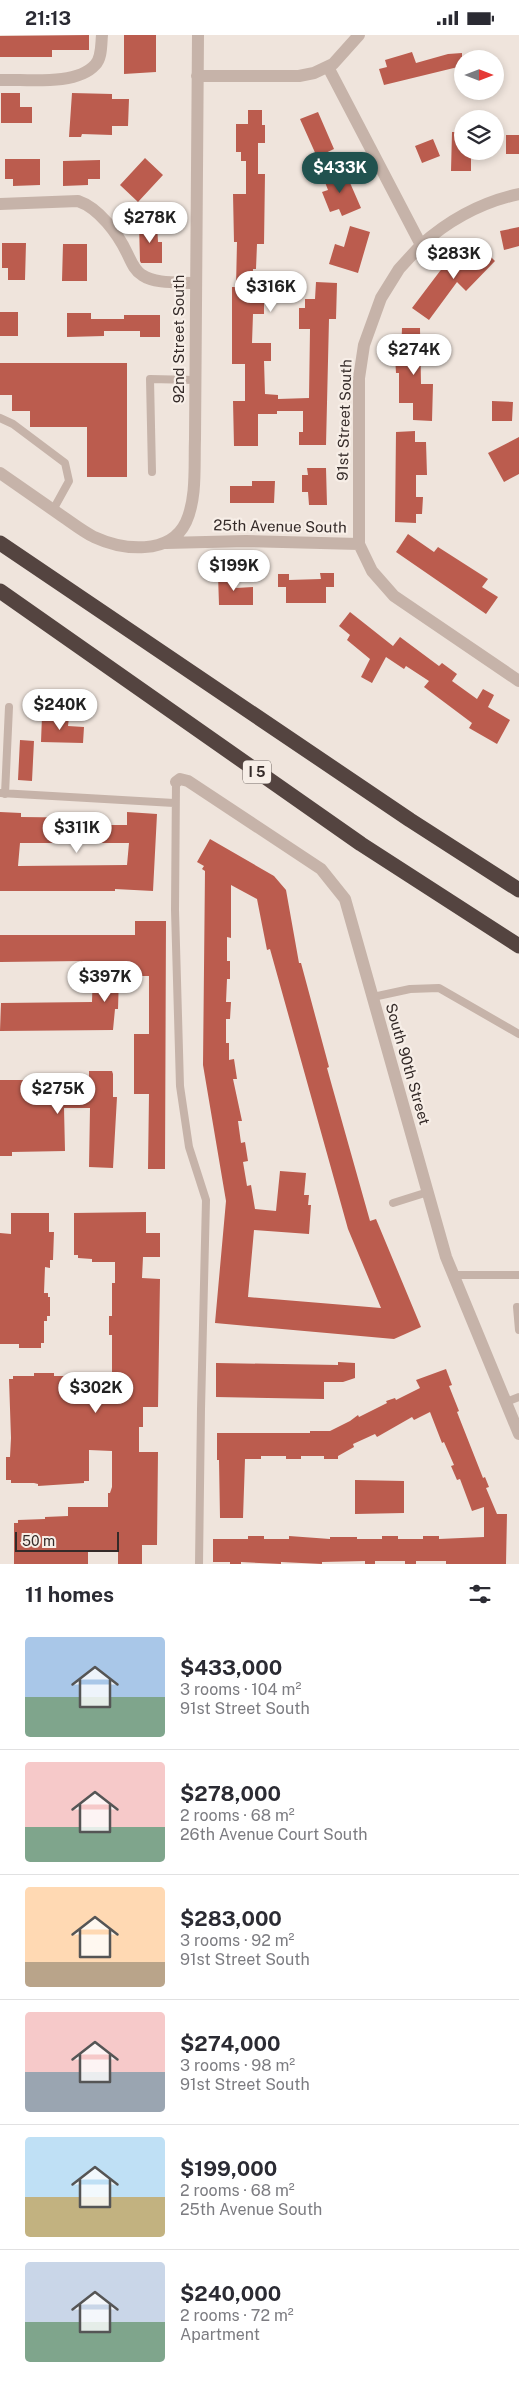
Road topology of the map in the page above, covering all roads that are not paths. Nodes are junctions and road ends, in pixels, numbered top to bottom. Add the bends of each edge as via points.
1 (102, 35) edge
2 (198, 35) edge
3 (359, 35) edge
4 (328, 67) junction
5 (197, 76) junction
6 (0, 80) edge
7 (519, 194) edge
8 (0, 204) edge
9 (421, 245) junction
10 (194, 283) junction
11 (195, 380) junction
12 (0, 417) edge
13 (152, 472) dead end
14 (0, 473) edge
15 (53, 510) junction
16 (0, 543) edge
17 (166, 543) junction
18 (360, 544) junction
19 (0, 591) edge
20 (519, 681) edge
21 (9, 707) dead end
22 (176, 782) joint
23 (3, 794) edge
24 (174, 803) junction
25 (519, 889) edge
26 (519, 946) edge
27 (373, 997) junction
28 (519, 1034) edge
29 (428, 1192) junction
30 (393, 1203) dead end
31 (453, 1275) junction
32 (519, 1275) edge
33 (517, 1307) dead end
34 (519, 1330) edge
35 (519, 1397) edge
36 (506, 1402) junction
37 (519, 1434) edge
38 (199, 1564) edge

1 - 6 street via 96,65 74,78
2 - 5 street, 92nd Street South
3 - 4 street
4 - 5 street via 300,76
4 - 9 street
5 - 10 street, 92nd Street South
7 - 9 street, 91st Street South via 472,209
8 - 10 street via 78,201 86,204 114,233 135,270 142,276
9 - 18 street, 91st Street South via 399,269 385,291 364,345 360,378
10 - 11 street, 92nd Street South
11 - 13 lane via 150,379
11 - 17 street, 92nd Street South via 192,501 181,531
12 - 15 lane via 13,423 64,463 69,481
14 - 15 street, 25th Avenue South
15 - 17 street, 25th Avenue South via 104,541 137,547
16 - 25 highway
17 - 18 street, 25th Avenue South
18 - 20 street, 25th Avenue South via 372,571 394,596
19 - 26 highway, I 5 via 361,845
21 - 23 lane
22 - 24 lane
22 - 27 street, South 90th Street via 180,779 188,781 321,869 331,879 345,899
23 - 24 lane
24 - 38 lane via 180,1087 189,1147 206,1200
27 - 28 lane via 410,989 439,988
27 - 29 street, South 90th Street
29 - 30 lane
29 - 31 street, South 90th Street
31 - 32 lane
31 - 36 street, South 90th Street
33 - 34 lane
35 - 36 lane
36 - 37 street, South 90th Street

